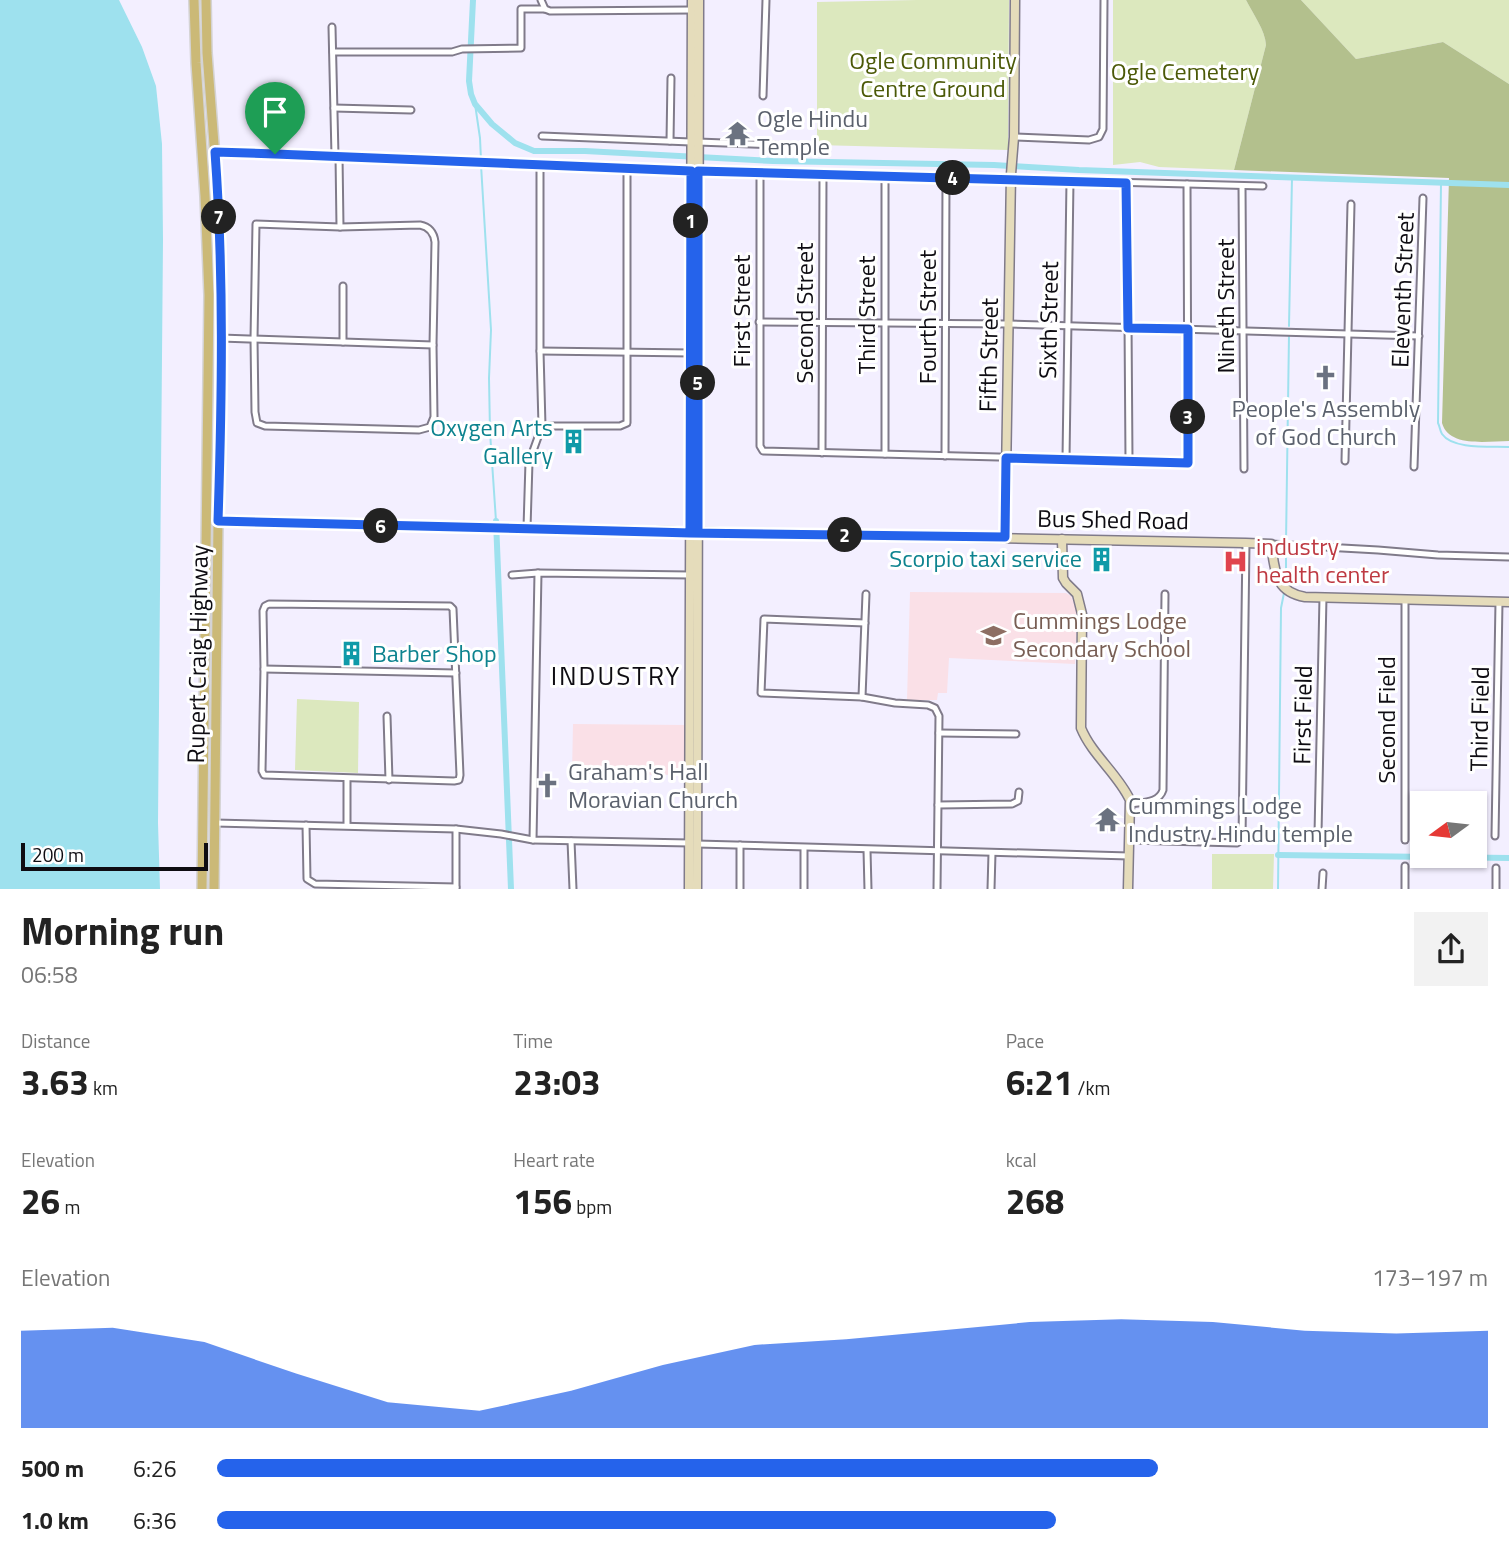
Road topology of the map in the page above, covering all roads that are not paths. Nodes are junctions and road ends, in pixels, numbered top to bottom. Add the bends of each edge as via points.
1 (194, 0) edge
2 (206, 0) edge
3 (541, 0) edge
4 (668, 0) edge
5 (692, 0) edge
6 (699, 0) edge
7 (765, 0) edge
8 (1015, 0) edge
9 (1104, 0) edge
10 (545, 9) junction
11 (667, 10) junction
12 (692, 10) junction
13 (332, 27) dead end
14 (332, 52) junction
15 (671, 78) dead end
16 (763, 96) dead end
17 (334, 108) junction
18 (411, 110) dead end
19 (542, 136) dead end
20 (1014, 137) junction
21 (670, 141) junction
22 (695, 143) junction
23 (775, 145) dead end
24 (215, 152) junction
25 (337, 156) junction
26 (540, 164) junction
27 (627, 168) junction
28 (694, 170) junction
29 (760, 173) junction
30 (823, 174) junction
31 (885, 176) junction
32 (1011, 177) junction
33 (946, 178) junction
34 (1070, 181) junction
35 (1126, 183) junction
36 (1187, 184) junction
37 (1242, 186) junction
38 (1262, 186) dead end
39 (1423, 198) dead end
40 (1351, 204) dead end
41 (340, 226) junction
42 (343, 286) dead end
43 (759, 322) junction
44 (822, 323) junction
45 (885, 323) junction
46 (946, 324) junction
47 (1009, 324) junction
48 (1068, 326) junction
49 (1128, 328) junction
50 (1188, 329) junction
51 (1244, 331) junction
52 (1348, 334) junction
53 (1419, 335) junction
54 (221, 338) junction
55 (254, 339) junction
56 (343, 342) junction
57 (433, 345) junction
58 (540, 351) junction
59 (627, 353) junction
60 (691, 354) junction
61 (542, 426) junction
62 (822, 453) junction
63 (885, 454) junction
64 (945, 456) junction
65 (1006, 458) junction
66 (1066, 459) junction
67 (1129, 460) junction
68 (1345, 461) dead end
69 (1414, 467) dead end
70 (1244, 469) dead end
71 (218, 521) junction
72 (527, 528) junction
73 (694, 533) junction
74 (1005, 537) junction
75 (1062, 539) junction
76 (1246, 542) junction
77 (1271, 544) junction
78 (1509, 557) edge
79 (537, 573) junction
80 (512, 575) dead end
81 (690, 575) junction
82 (866, 594) dead end
83 (1165, 594) dead end
84 (1323, 597) junction
85 (1405, 600) junction
86 (1499, 602) junction
87 (1509, 602) edge
88 (865, 623) junction
89 (264, 668) junction
90 (456, 673) junction
91 (862, 697) junction
92 (387, 716) dead end
93 (939, 733) junction
94 (1016, 734) dead end
95 (347, 779) junction
96 (389, 780) junction
97 (1019, 792) dead end
98 (1131, 804) junction
99 (938, 805) junction
100 (215, 823) junction
101 (306, 825) junction
102 (347, 825) junction
103 (456, 829) junction
104 (1318, 834) dead end
105 (1495, 836) dead end
106 (533, 840) junction
107 (571, 841) junction
108 (1130, 841) junction
109 (1405, 841) dead end
110 (693, 844) junction
111 (740, 845) junction
112 (804, 848) junction
113 (867, 850) junction
114 (937, 851) junction
115 (992, 853) junction
116 (1129, 856) junction
117 (1405, 866) dead end
118 (1496, 868) dead end
119 (1323, 873) dead end
120 (456, 888) edge
121 (202, 889) edge
122 (215, 889) edge
123 (573, 889) edge
124 (690, 889) edge
125 (697, 889) edge
126 (740, 889) edge
127 (804, 889) edge
128 (868, 889) edge
129 (937, 889) edge
130 (991, 889) edge
131 (1128, 889) edge
132 (1322, 889) edge
133 (1405, 889) edge
134 (1496, 889) edge

1 - 121 main road, Rupert Craig Highway via 209,295
2 - 24 main road, Rupert Craig Highway
3 - 10 street
4 - 11 street
5 - 12 street
6 - 22 street
7 - 16 street
8 - 20 street, Fifth Street
9 - 20 street via 1103,129 1099,137
10 - 11 street
10 - 14 street via 521,9 521,48
11 - 12 street
12 - 22 street
13 - 14 street
14 - 17 street
15 - 21 street
17 - 18 street
17 - 25 street
19 - 21 street
20 - 32 street, Fifth Street
21 - 22 street
22 - 23 street
22 - 28 street
24 - 25 street
24 - 54 main road, Rupert Craig Highway
25 - 26 street
25 - 41 street
26 - 27 street
26 - 58 street
27 - 28 street
27 - 59 street
28 - 29 street
28 - 60 street
28 - 73 street
29 - 30 street
29 - 43 street, First Street
30 - 31 street
30 - 44 street, Second Street
31 - 33 street
31 - 45 street, Third Street
32 - 33 street
32 - 34 street
32 - 47 street, Fifth Street
33 - 46 street, Fourth Street
34 - 35 street
34 - 48 street, Sixth Street
35 - 36 street
35 - 49 street
36 - 37 street
36 - 50 street
37 - 38 street
37 - 51 street, Nineth Street
39 - 53 street, Eleventh Street
40 - 52 street
41 - 55 street via 256,224
41 - 57 street via 420,225 433,233
42 - 56 street
43 - 44 street
43 - 62 street, First Street via 761,449
44 - 45 street
44 - 62 street, Second Street
45 - 46 street
45 - 63 street, Third Street
46 - 47 street
46 - 64 street, Fourth Street
47 - 48 street
47 - 65 street, Fifth Street
48 - 49 street
48 - 66 street, Sixth Street
49 - 50 street
49 - 67 street
50 - 51 street
50 - 67 street via 1188,463
51 - 52 street
51 - 70 street, Nineth Street
52 - 53 street
52 - 68 street
53 - 69 street, Eleventh Street
54 - 55 street
54 - 71 main road, Rupert Craig Highway
55 - 56 street
55 - 57 street via 255,417 265,426 430,427 434,417
56 - 57 street
58 - 59 street
58 - 61 street
59 - 60 street
59 - 61 street via 625,424
60 - 73 street
61 - 72 street via 529,462
62 - 63 street
63 - 64 street
64 - 65 street
65 - 66 street
65 - 74 street, Fifth Street
66 - 67 street
71 - 72 street, Bus Shed Road
71 - 100 main road, Rupert Craig Highway
72 - 73 street, Bus Shed Road
73 - 74 street, Bus Shed Road
73 - 81 street
73 - 110 street
74 - 75 street, Bus Shed Road
75 - 76 street, Bus Shed Road
75 - 98 street via 1063,578 1077,594 1082,614 1081,729
76 - 77 street, Bus Shed Road
76 - 108 street via 1242,839 1237,843
77 - 78 street
77 - 84 street via 1279,581 1290,592
79 - 80 street
79 - 81 street
79 - 106 street
81 - 110 street
82 - 88 street
83 - 98 street via 1163,790 1157,800
84 - 85 street
84 - 104 street, First Field
85 - 86 street
85 - 109 street, Second Field
86 - 87 street
86 - 105 street, Third Field
88 - 91 street
88 - 91 street via 764,619 762,656 761,693
89 - 90 street
89 - 90 street via 263,611 269,604 450,606
89 - 95 street via 264,775
90 - 96 street via 459,780
91 - 93 street via 928,705 937,710
92 - 96 street
93 - 94 street
93 - 99 street
95 - 96 street
95 - 102 street
97 - 99 street via 1018,801 1012,804
98 - 108 street
99 - 114 street
100 - 101 street
100 - 122 main road, Rupert Craig Highway
101 - 102 street
101 - 120 street via 307,879 315,884
102 - 103 street
103 - 106 street
103 - 120 street
106 - 107 street
107 - 110 street
107 - 123 street
108 - 116 street
110 - 111 street
110 - 124 street
110 - 125 street
111 - 112 street
111 - 126 street
112 - 113 street
112 - 127 street
113 - 114 street
113 - 128 street
114 - 115 street
114 - 129 street
115 - 116 street
115 - 130 street
116 - 131 street
117 - 133 street
118 - 134 street
119 - 132 street

